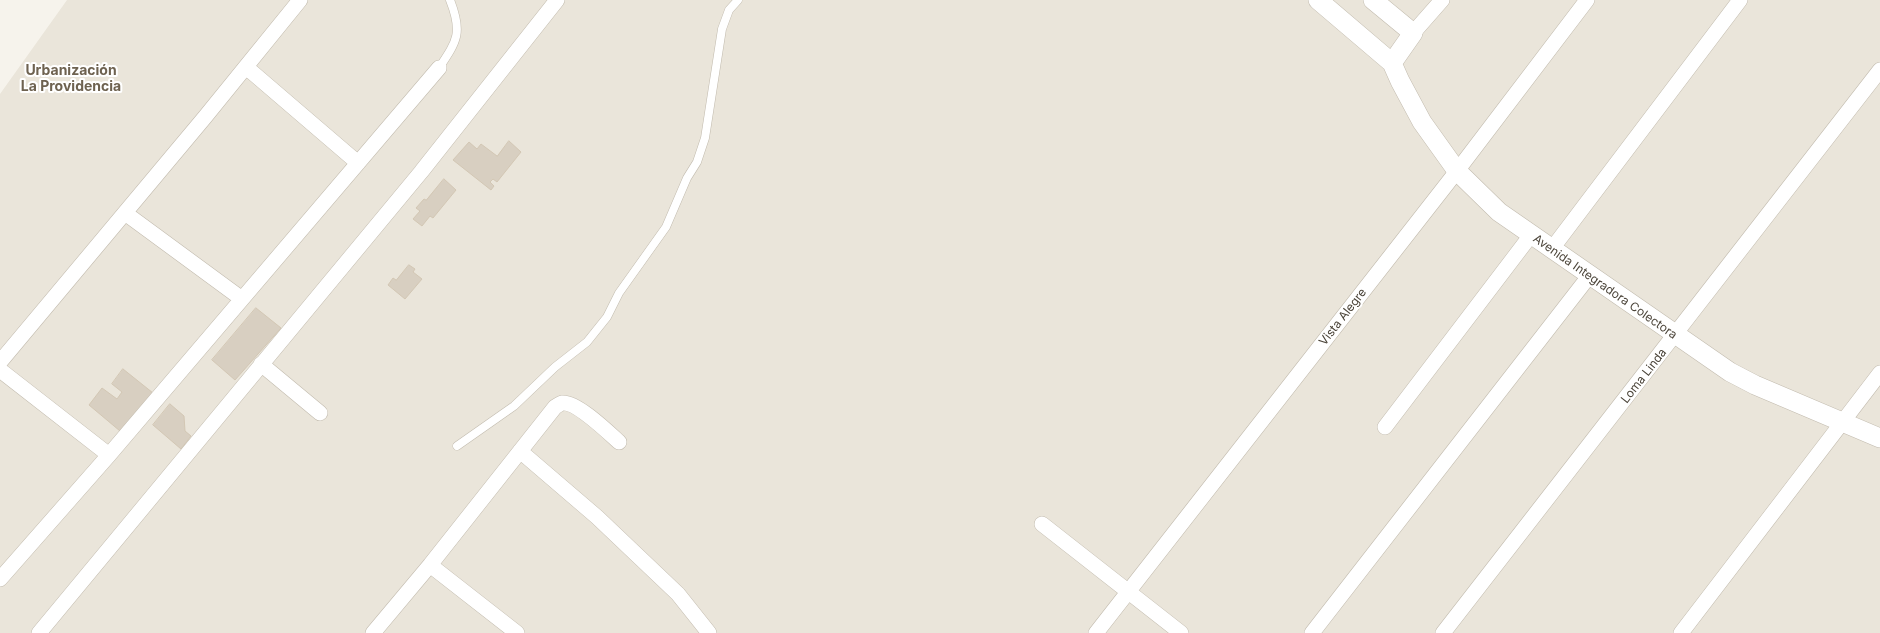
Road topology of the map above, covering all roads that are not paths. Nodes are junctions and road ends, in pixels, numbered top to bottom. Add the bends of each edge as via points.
1 (300, 0) edge
2 (450, 0) edge
3 (558, 0) edge
4 (738, 0) edge
5 (1318, 0) edge
6 (1373, 0) edge
7 (1587, 0) edge
8 (1740, 0) edge
9 (1438, 5) edge
10 (1413, 33) junction
11 (1392, 63) junction
12 (246, 67) junction
13 (439, 68) joint
14 (1880, 70) edge
15 (358, 163) junction
16 (1457, 171) junction
17 (125, 213) junction
18 (1531, 235) junction
19 (1551, 250) junction
20 (1590, 275) junction
21 (242, 299) junction
22 (1674, 335) junction
23 (0, 362) edge
24 (261, 364) junction
25 (0, 370) edge
26 (1880, 373) edge
27 (320, 413) dead end
28 (1843, 422) junction
29 (1385, 427) dead end
30 (1880, 438) edge
31 (619, 442) dead end
32 (457, 446) dead end
33 (520, 451) junction
34 (109, 455) junction
35 (1042, 524) dead end
36 (430, 565) junction
37 (0, 579) edge
38 (1129, 591) junction
39 (39, 633) edge
40 (373, 633) edge
41 (517, 633) edge
42 (709, 633) edge
43 (1096, 633) edge
44 (1181, 633) edge
45 (1312, 633) edge
46 (1443, 633) edge
47 (1681, 633) edge

1 - 12 street
2 - 13 lane via 456,22 456,42
3 - 24 street via 421,172
4 - 32 lane via 729,10 722,29 705,138 666,227 587,342 514,406
5 - 11 street, Avenida Integradora Colectora
6 - 10 street
7 - 16 street, Vista Alegre
8 - 19 street
9 - 10 street
10 - 11 street
11 - 16 street, Avenida Integradora Colectora via 1422,122
12 - 15 street
12 - 17 street
13 - 15 street
14 - 22 street, Loma Linda
15 - 21 street
16 - 18 street, Avenida Integradora Colectora via 1499,212
16 - 38 street, Vista Alegre
17 - 21 street
17 - 23 street
18 - 19 street, Avenida Integradora Colectora
18 - 29 street
19 - 20 street, Avenida Integradora Colectora
20 - 22 street, Avenida Integradora Colectora
20 - 45 street
21 - 34 street
22 - 28 street, Avenida Integradora Colectora via 1755,385
22 - 46 street, Loma Linda
24 - 27 street
24 - 39 street
25 - 34 street
26 - 28 street
28 - 30 street, Avenida Integradora Colectora
28 - 47 street
31 - 33 street via 581,411 562,403 554,407
33 - 36 street
33 - 42 street via 597,517 678,594
34 - 37 street
35 - 38 street
36 - 40 street
36 - 41 street
38 - 43 street, Vista Alegre
38 - 44 street

